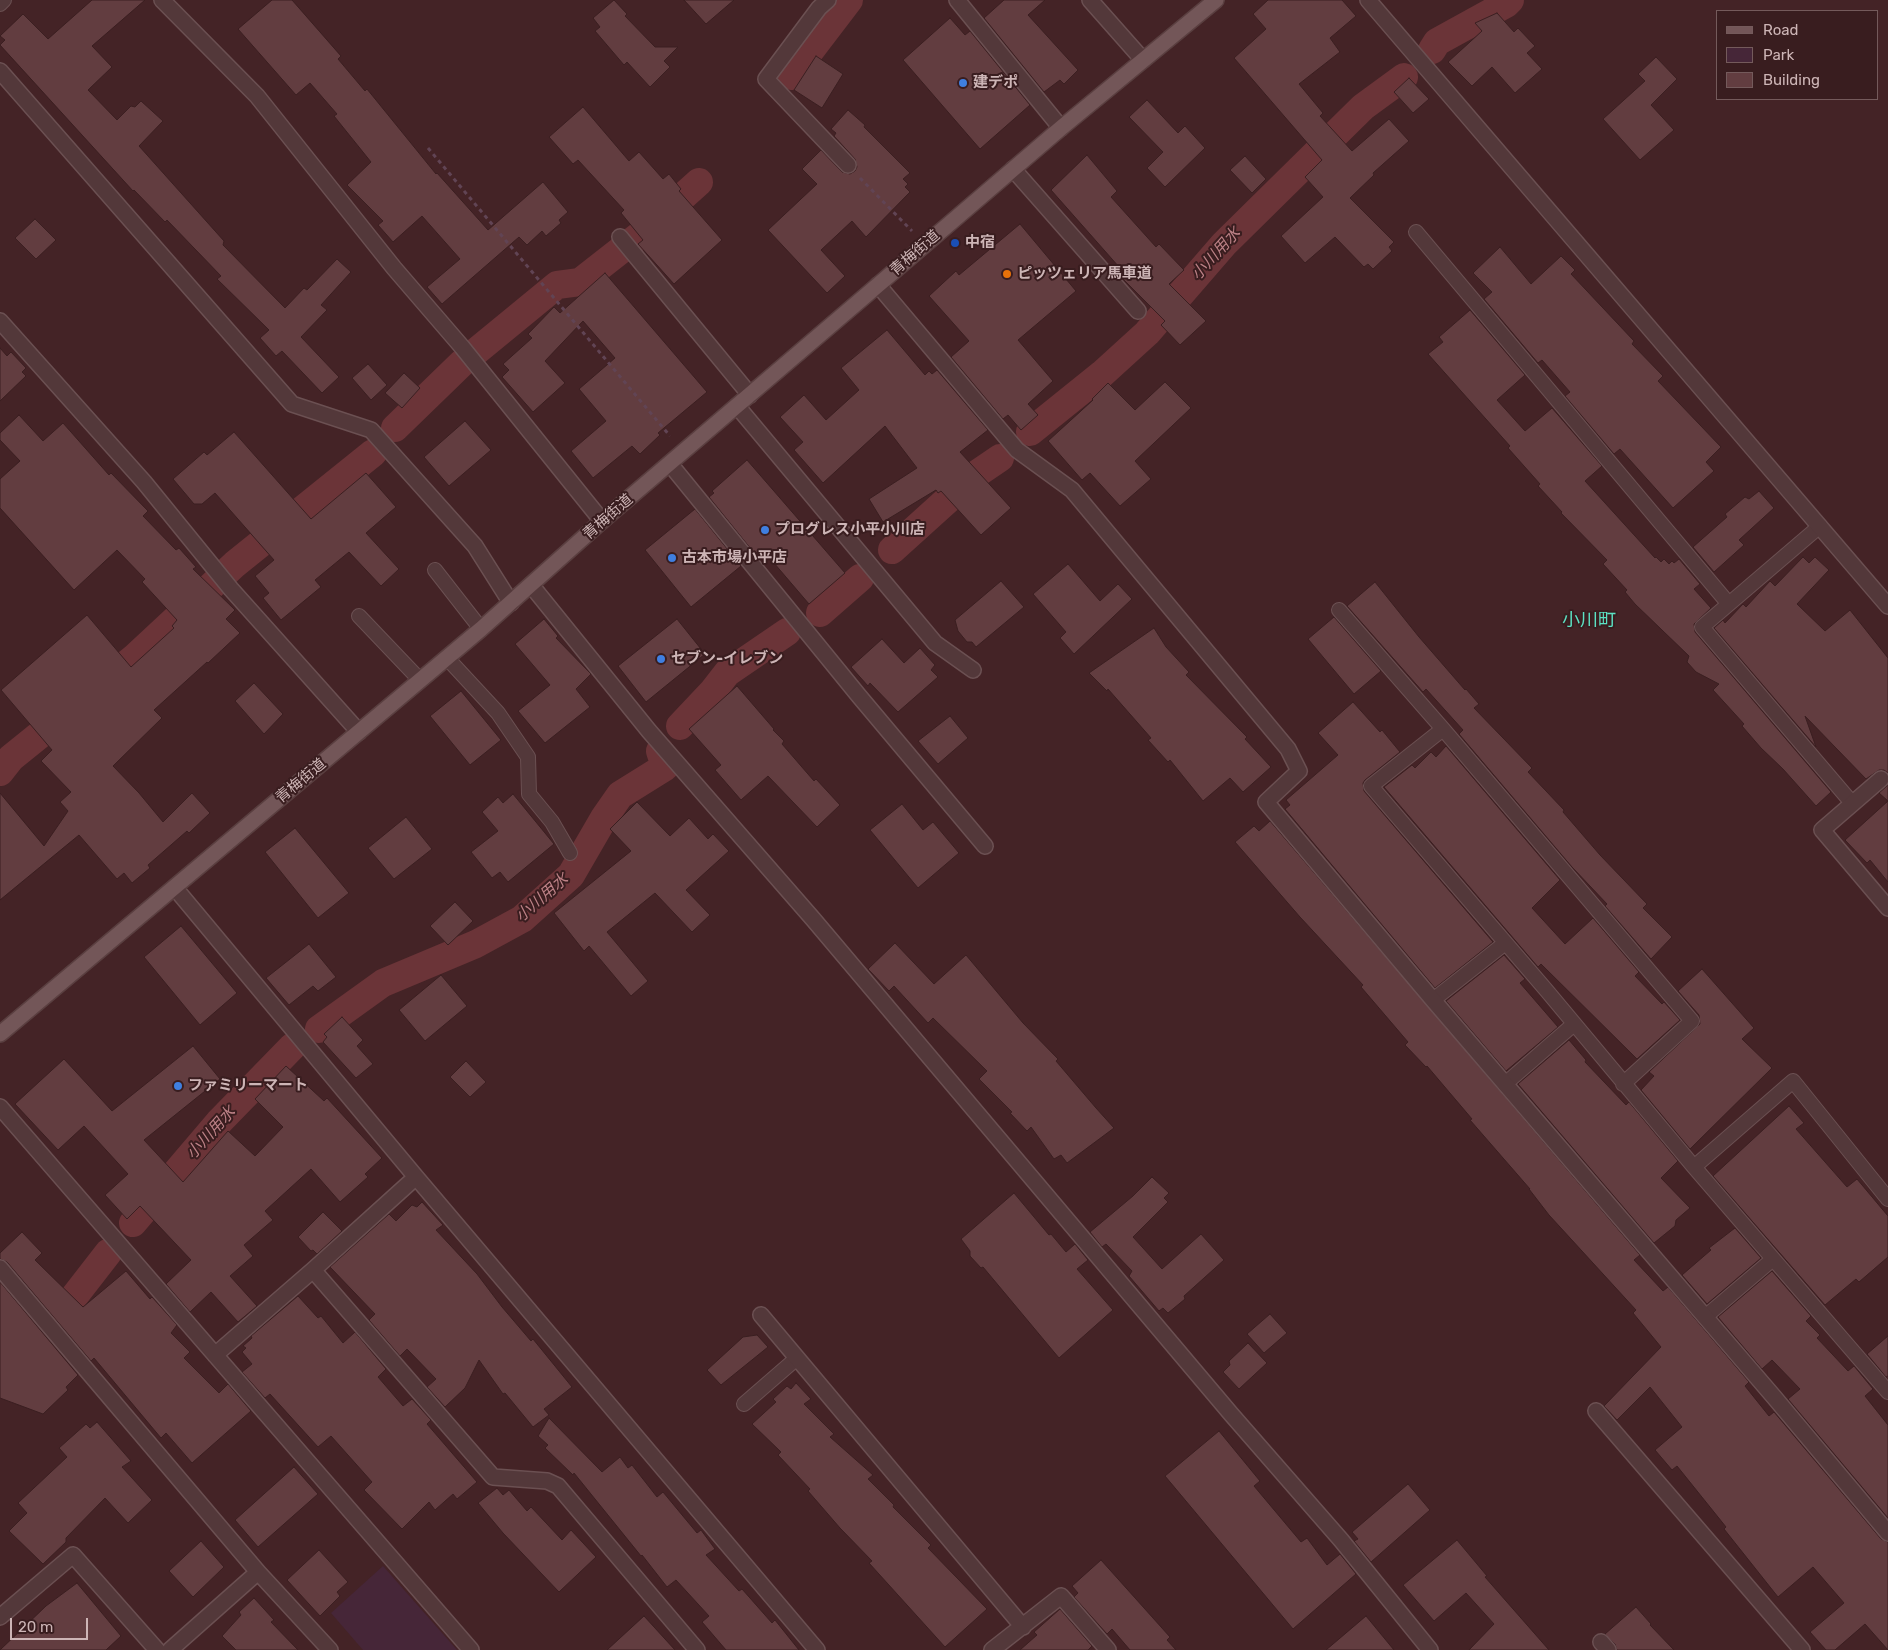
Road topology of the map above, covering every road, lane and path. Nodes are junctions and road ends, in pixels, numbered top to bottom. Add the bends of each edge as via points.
1 (4, 0) edge
2 (162, 0) edge
3 (828, 0) edge
4 (957, 0) edge
5 (1090, 0) edge
6 (1216, 0) edge
7 (1368, 0) edge
8 (0, 4) edge
9 (1143, 60) junction
10 (0, 70) edge
11 (1061, 128) junction
12 (428, 148) dead end
13 (848, 166) joint
14 (1014, 169) junction
15 (1416, 232) dead end
16 (620, 237) dead end
17 (926, 244) junction
18 (878, 285) junction
19 (1138, 311) dead end
20 (0, 321) edge
21 (750, 395) junction
22 (737, 406) junction
23 (672, 438) dead end
24 (670, 464) junction
25 (602, 521) junction
26 (1820, 526) junction
27 (435, 570) dead end
28 (531, 585) junction
29 (1728, 603) junction
30 (510, 604) junction
31 (1888, 606) edge
32 (1339, 610) dead end
33 (359, 616) dead end
34 (481, 629) junction
35 (447, 658) junction
36 (973, 670) dead end
37 (420, 680) junction
38 (1443, 729) junction
39 (360, 732) junction
40 (1881, 779) dead end
41 (1852, 804) junction
42 (986, 846) dead end
43 (570, 853) dead end
44 (175, 888) junction
45 (1888, 908) edge
46 (1504, 944) junction
47 (1433, 1000) junction
48 (1574, 1024) junction
49 (0, 1034) edge
50 (1505, 1084) junction
51 (1623, 1084) junction
52 (0, 1107) edge
53 (1694, 1168) junction
54 (416, 1177) junction
55 (1888, 1199) edge
56 (1773, 1259) junction
57 (0, 1268) edge
58 (313, 1270) junction
59 (761, 1315) dead end
60 (1705, 1317) junction
61 (215, 1355) junction
62 (797, 1358) junction
63 (1888, 1392) edge
64 (744, 1404) dead end
65 (1596, 1412) dead end
66 (1888, 1533) edge
67 (258, 1572) junction
68 (0, 1617) edge
69 (1023, 1627) junction
70 (157, 1650) edge
71 (170, 1650) edge
72 (330, 1650) edge
73 (471, 1650) edge
74 (697, 1650) edge
75 (816, 1650) edge
76 (992, 1650) edge
77 (1108, 1650) edge
78 (1430, 1650) edge
79 (1802, 1650) edge

1 - 8 lane
2 - 25 street via 257,96
3 - 13 street via 766,79
4 - 11 street
5 - 9 street
6 - 9 main road, 青梅街道
7 - 26 street
9 - 11 main road, 青梅街道
10 - 30 street via 292,404 371,430 475,546
11 - 14 main road, 青梅街道
12 - 23 path
13 - 17 path
14 - 17 main road, 青梅街道
14 - 19 street
15 - 29 lane
16 - 21 street
17 - 18 main road, 青梅街道
18 - 21 main road, 青梅街道
18 - 47 street via 1017,450 1072,490 1288,749 1299,771 1266,802
20 - 39 street via 144,482 231,590
21 - 22 main road, 青梅街道
22 - 24 main road, 青梅街道
22 - 36 street via 935,643
24 - 25 main road, 青梅街道
24 - 42 street
25 - 28 main road, 青梅街道
26 - 29 lane
26 - 31 street
27 - 34 lane
28 - 30 main road, 青梅街道
28 - 78 street via 649,731 1341,1540
29 - 41 lane via 1702,627
30 - 34 main road, 青梅街道
32 - 38 lane
33 - 37 lane
34 - 35 main road, 青梅街道
35 - 37 main road, 青梅街道
35 - 43 lane via 498,713 528,757 529,794 552,822
37 - 39 main road, 青梅街道
38 - 46 lane via 1371,786
38 - 51 lane via 1692,1021
39 - 44 main road, 青梅街道
40 - 41 street
41 - 45 street via 1822,830
44 - 49 main road, 青梅街道
44 - 54 street
46 - 47 lane
46 - 48 lane
47 - 50 street
48 - 50 lane
48 - 51 lane
50 - 60 street
51 - 53 lane
52 - 61 street
53 - 55 lane via 1793,1081
53 - 56 lane
54 - 58 street
54 - 75 street
56 - 60 lane
56 - 63 lane
57 - 67 street
58 - 61 street
58 - 74 street via 493,1477 547,1481 558,1486
59 - 62 street
60 - 66 street
61 - 73 street
62 - 64 lane
62 - 69 street
65 - 79 street
67 - 71 street
67 - 72 street
68 - 70 street via 73,1555
69 - 76 street
69 - 77 street via 1061,1596

